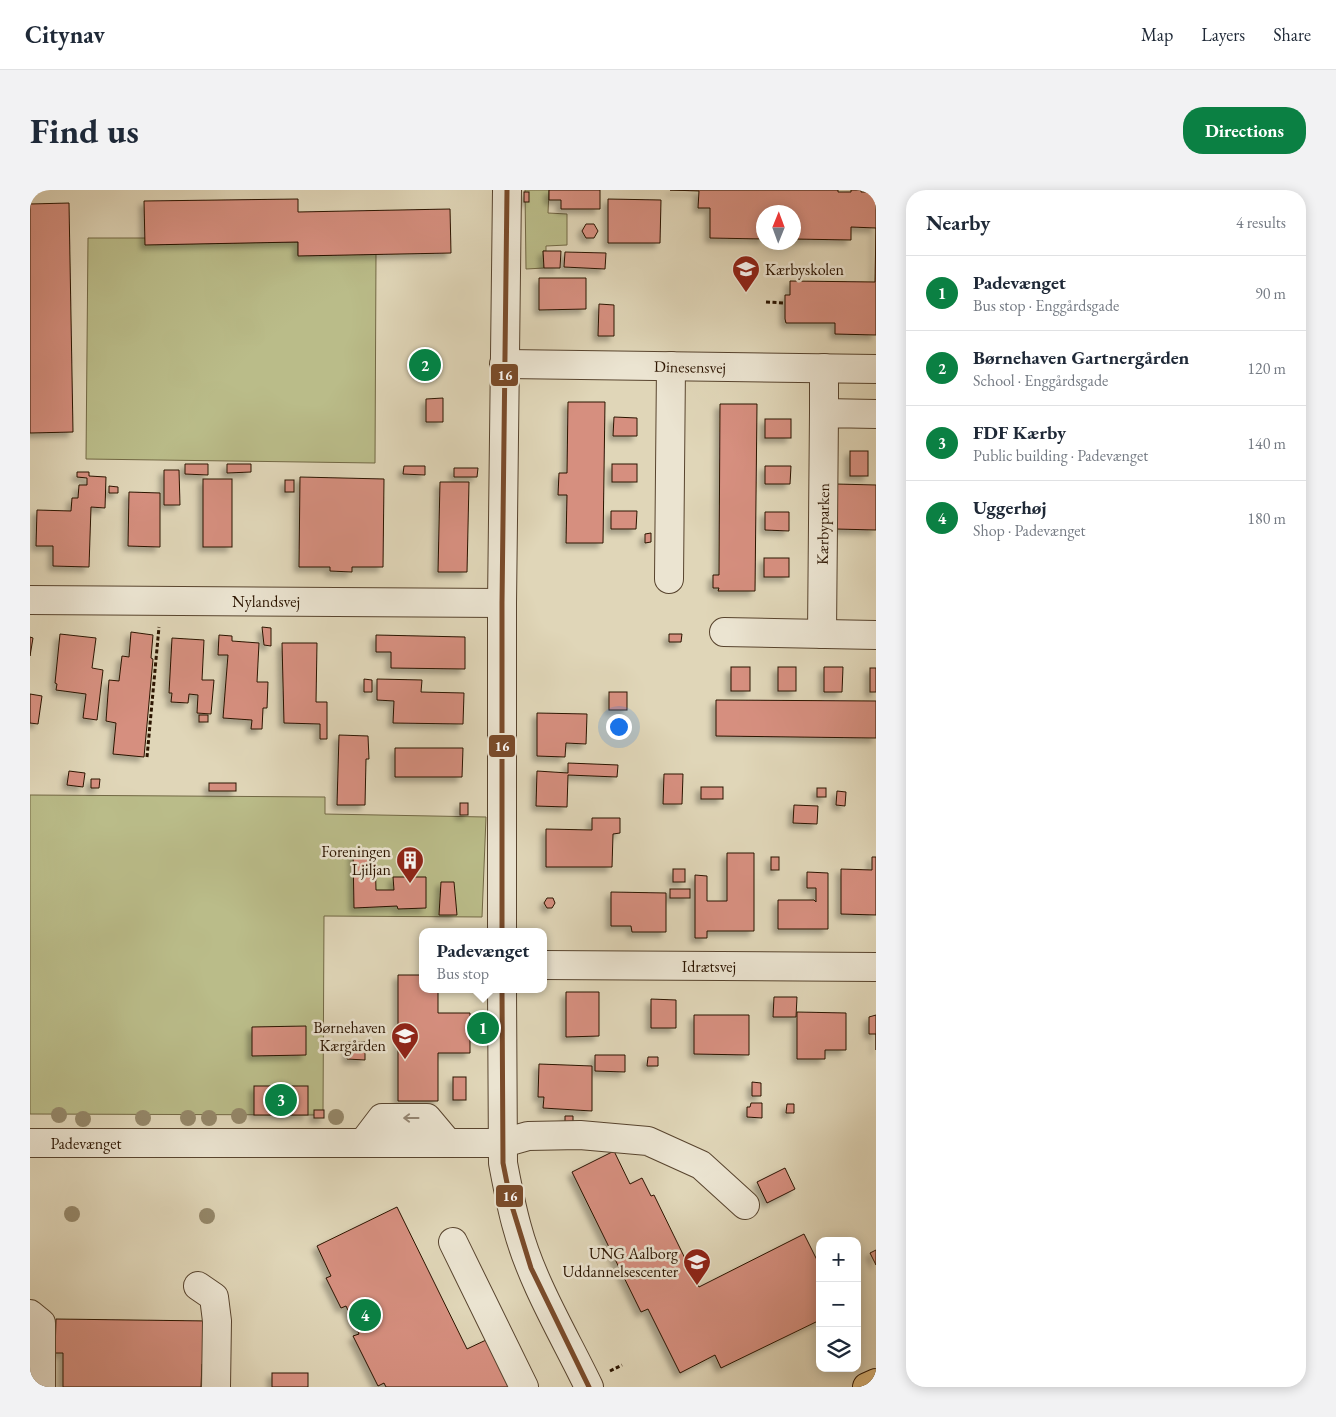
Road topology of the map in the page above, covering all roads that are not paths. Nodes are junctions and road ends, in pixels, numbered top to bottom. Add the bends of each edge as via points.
1 (507, 190) edge
2 (504, 364) junction
3 (670, 366) junction
4 (824, 368) junction
5 (876, 369) edge
6 (824, 413) junction
7 (876, 414) edge
8 (669, 579) dead end
9 (30, 600) edge
10 (502, 603) junction
11 (724, 632) dead end
12 (822, 634) junction
13 (876, 635) edge
14 (502, 928) edge
15 (547, 965) edge
16 (876, 966) edge
17 (502, 993) edge
18 (30, 1143) edge
19 (503, 1143) junction
20 (745, 1205) dead end
21 (453, 1242) dead end
22 (198, 1286) dead end
23 (30, 1314) edge
24 (876, 1383) edge
25 (41, 1387) edge
26 (216, 1387) edge
27 (524, 1387) edge
28 (589, 1387) edge
29 (867, 1387) edge

1 - 2 street
2 - 3 street, Dinesensvej
2 - 10 street
3 - 4 street, Dinesensvej
3 - 8 street
4 - 5 street, Dinesensvej
4 - 6 street, Kærbyparken
6 - 7 street
6 - 12 street, Kærbyparken
9 - 10 street, Nylandsvej
10 - 14 street
11 - 12 street
12 - 13 street
15 - 16 street, Idrætsvej
17 - 19 street
18 - 19 street, Padevænget
19 - 20 street, Padevænget via 528,1136 580,1135 648,1141 700,1165
19 - 28 street via 503,1163 520,1236 533,1272
21 - 27 street
22 - 26 street via 214,1297
23 - 25 street via 41,1323
24 - 29 main road

